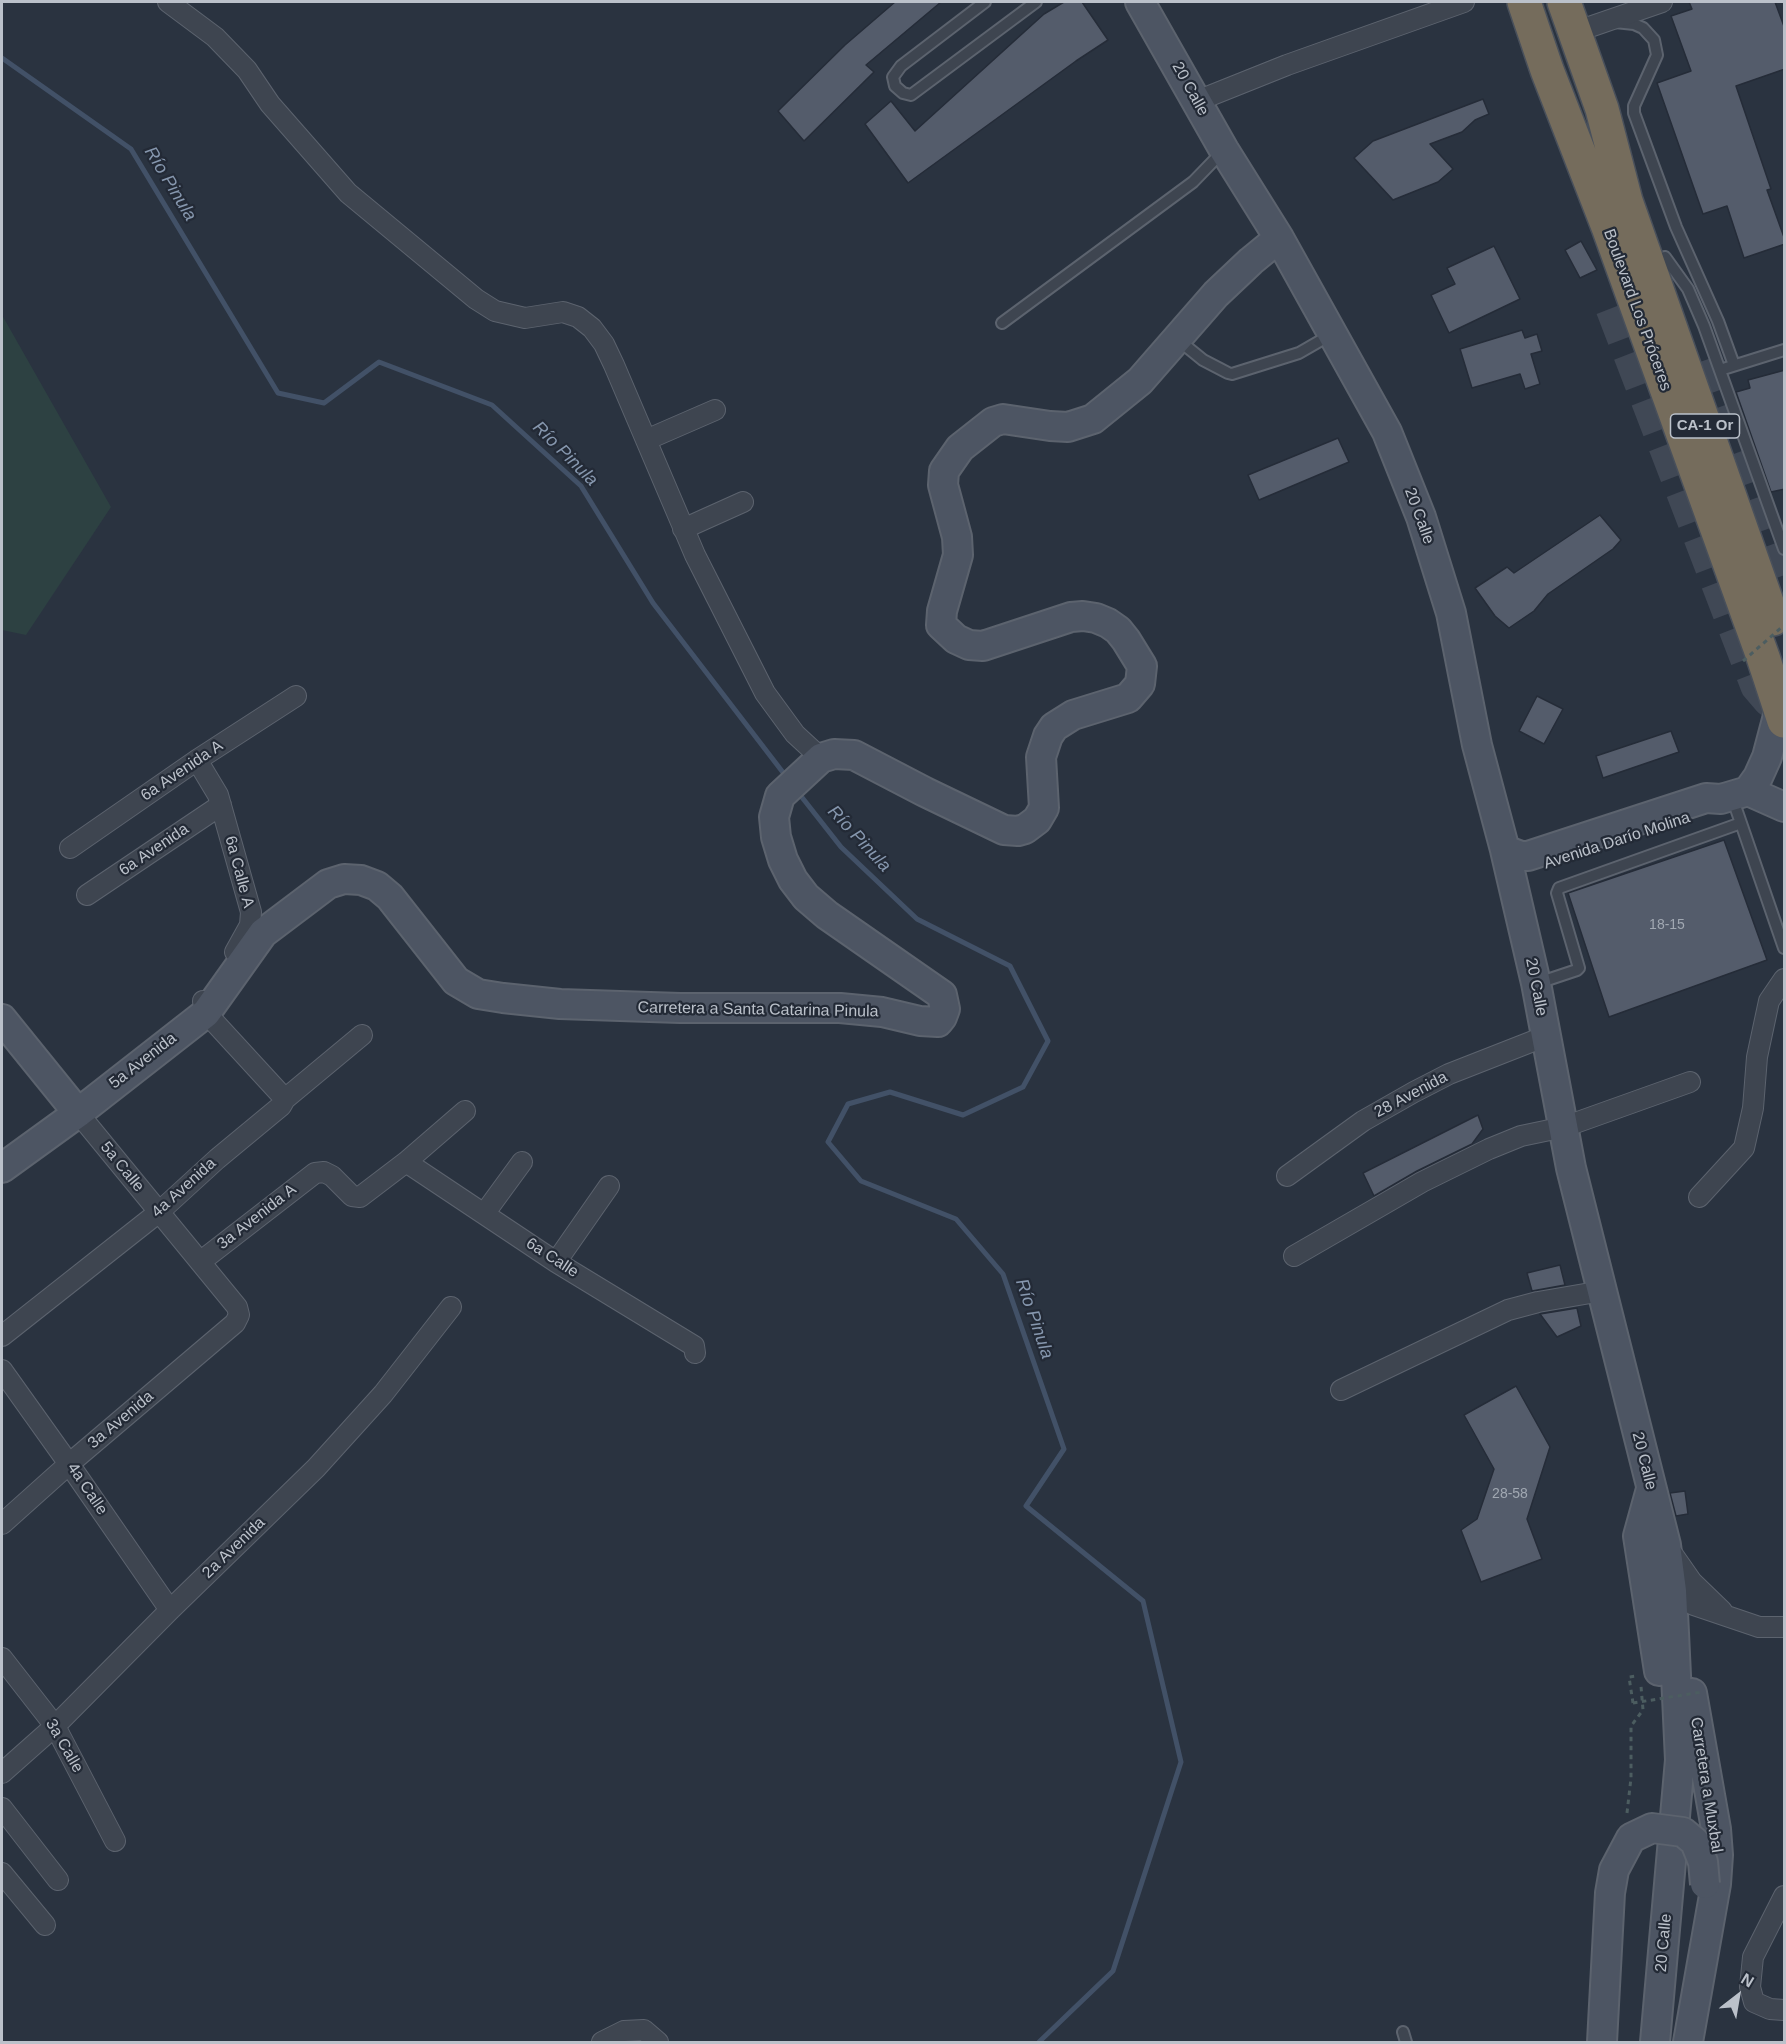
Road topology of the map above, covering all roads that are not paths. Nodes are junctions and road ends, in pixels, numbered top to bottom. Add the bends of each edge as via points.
1 (168, 2) edge
2 (985, 2) edge
3 (1036, 2) edge
4 (1140, 2) edge
5 (1464, 2) edge
6 (1524, 2) edge
7 (1564, 2) edge
8 (1662, 2) edge
9 (1609, 21) junction
10 (1575, 32) junction
11 (1197, 101) junction
12 (1602, 109) junction
13 (1224, 150) junction
14 (1608, 227) junction
15 (1280, 238) junction
16 (1612, 308) tunnel mouth
17 (1002, 323) dead end
18 (1332, 334) junction
19 (1187, 347) dead end
20 (1785, 350) edge
21 (1734, 365) junction
22 (1710, 366) junction
23 (715, 410) dead end
24 (646, 440) junction
25 (743, 502) dead end
26 (684, 529) junction
27 (1785, 549) edge
28 (1783, 638) edge
29 (296, 696) dead end
30 (1782, 715) edge
31 (197, 760) junction
32 (814, 764) junction
33 (1734, 796) junction
34 (220, 805) junction
35 (1785, 807) edge
36 (1741, 823) junction
37 (70, 848) dead end
38 (1505, 850) junction
39 (1514, 886) junction
40 (87, 895) dead end
41 (263, 933) joint
42 (1785, 948) edge
43 (1785, 979) edge
44 (1536, 983) junction
45 (206, 1013) junction
46 (2, 1019) edge
47 (362, 1035) dead end
48 (1546, 1036) junction
49 (1690, 1082) dead end
50 (285, 1099) junction
51 (465, 1111) dead end
52 (78, 1113) junction
53 (1564, 1127) junction
54 (406, 1162) junction
55 (522, 1162) dead end
56 (2, 1168) edge
57 (1287, 1176) dead end
58 (609, 1186) dead end
59 (1699, 1197) dead end
60 (159, 1212) junction
61 (484, 1214) junction
62 (1294, 1256) dead end
63 (200, 1262) junction
64 (556, 1262) junction
65 (1602, 1291) junction
66 (451, 1307) dead end
67 (239, 1315) joint
68 (2, 1336) edge
69 (695, 1353) dead end
70 (2, 1370) edge
71 (1341, 1390) dead end
72 (69, 1464) junction
73 (1651, 1487) junction
74 (2, 1524) edge
75 (1666, 1545) junction
76 (1672, 1591) junction
77 (170, 1610) junction
78 (1728, 1617) junction
79 (1785, 1627) edge
80 (1675, 1636) junction
81 (2, 1658) edge
82 (55, 1726) junction
83 (2, 1773) edge
84 (2, 1808) edge
85 (115, 1841) dead end
86 (2, 1873) edge
87 (58, 1880) dead end
88 (1785, 1896) edge
89 (45, 1924) dead end
90 (1785, 2010) edge
91 (602, 2043) edge
92 (658, 2043) edge
93 (1602, 2043) edge
94 (1640, 2043) edge
95 (1655, 2043) edge
96 (1674, 2043) edge
97 (1688, 2043) edge

1 - 24 street via 215,37 247,70 270,104 348,193 476,299 495,311 525,318 563,312 579,316 604,344
2 - 3 lane via 901,66 893,77 895,86 911,95
4 - 11 main road, 20 Calle
5 - 11 street
6 - 14 highway, Boulevard Los Próceres / CA-1 Or
7 - 10 highway, Boulevard Los Próceres / CA-1 Or
8 - 9 street
9 - 10 street
9 - 21 lane via 1634,24 1654,40 1657,55 1634,113 1676,227
10 - 12 highway, Boulevard Los Próceres / CA-1 Or
11 - 13 main road, 20 Calle
12 - 22 highway via 1637,178
12 - 28 highway, Boulevard Los Próceres / CA-1 Or via 1626,201
13 - 15 main road, 20 Calle
13 - 17 lane via 1193,182
14 - 16 highway
14 - 30 highway, Boulevard Los Próceres / CA-1 Or
15 - 18 main road, 20 Calle
15 - 32 main road via 1216,294 1140,381 1093,419 1068,427 1003,419 993,422 960,448 944,471 942,485 957,537 958,555 941,625 956,639 983,646 1071,617 1096,618 1118,630 1142,666 1140,684 1128,698 1073,715 1054,727 1041,757 1044,808 1037,820 1025,829 1004,830 854,755 834,754
18 - 19 lane via 1299,353 1232,374
18 - 38 main road, 20 Calle via 1387,432 1421,517 1450,613 1477,745
20 - 21 lane
21 - 22 lane
22 - 27 lane
23 - 24 street
24 - 26 street
25 - 26 street
26 - 32 street via 765,693
29 - 31 street, 6a Avenida A
30 - 33 main road, Avenida Darío Molina via 1758,777
31 - 34 street, 6a Calle A
31 - 37 street, 6a Avenida A
32 - 41 main road, Carretera a Santa Catarina Pinula via 780,796 774,817 783,860 806,897 827,915 942,995 945,1009 938,1022 840,1008 560,1004 478,994 456,981 390,897 361,880 344,879 328,884
33 - 35 main road
33 - 36 lane
33 - 38 main road, Avenida Darío Molina via 1706,798 1528,856
33 - 39 main road, Avenida Darío Molina via 1710,811 1533,869 1520,876
34 - 40 street, 6a Avenida
34 - 45 street, 6a Calle A via 251,912 245,936 204,994
36 - 42 lane
36 - 44 lane via 1559,888 1557,893 1579,968
38 - 39 main road, 20 Calle
39 - 44 main road, 20 Calle
41 - 45 main road, 5a Avenida
43 - 59 street via 1769,1001 1744,1148
44 - 48 main road, 20 Calle
45 - 50 street
45 - 52 main road, 5a Avenida
46 - 52 main road, 5a Calle
47 - 50 street, 4a Avenida
48 - 53 main road, 20 Calle
48 - 57 street, 28 Avenida via 1414,1092 1363,1121
49 - 53 street
50 - 60 street, 4a Avenida
51 - 54 street
52 - 56 main road, 5a Avenida
52 - 60 street, 5a Calle
53 - 62 street via 1521,1136 1489,1149 1422,1182
53 - 65 main road, 20 Calle
54 - 61 street, 6a Calle
54 - 63 street, 3a Avenida A via 360,1197 352,1196 332,1176 315,1173
55 - 61 street
58 - 64 street
60 - 63 street, 5a Calle
60 - 68 street, 4a Avenida
61 - 64 street, 6a Calle
63 - 67 street, 5a Calle via 237,1307
64 - 69 street, 6a Calle via 694,1346
65 - 71 street via 1508,1310
65 - 73 main road, 20 Calle
66 - 77 street, 2a Avenida via 383,1394 316,1468
67 - 72 street, 3a Avenida via 235,1323
70 - 72 street, 4a Calle
72 - 74 street, 3a Avenida
72 - 77 street, 4a Calle
73 - 75 main road, 20 Calle
73 - 94 main road via 1638,1536 1665,1718 1666,1778 1655,1936
75 - 76 main road, 20 Calle
75 - 78 street via 1692,1582
76 - 78 street via 1694,1605
76 - 80 main road, 20 Calle
77 - 82 street, 2a Avenida
78 - 79 street via 1758,1627
80 - 95 main road, 20 Calle via 1680,1760
80 - 97 main road, Carretera a Muxbal via 1690,1685 1718,1855
81 - 82 street, 3a Calle
82 - 83 street, 2a Avenida
82 - 85 street, 3a Calle
84 - 87 street
86 - 89 street
88 - 90 street via 1753,1957 1750,1987 1754,2002
91 - 92 street via 624,2031 644,2030
93 - 96 main road, bridge via 1614,1870 1631,1838 1652,1827 1683,1832 1695,1842 1703,1862 1705,1884 1698,1929

